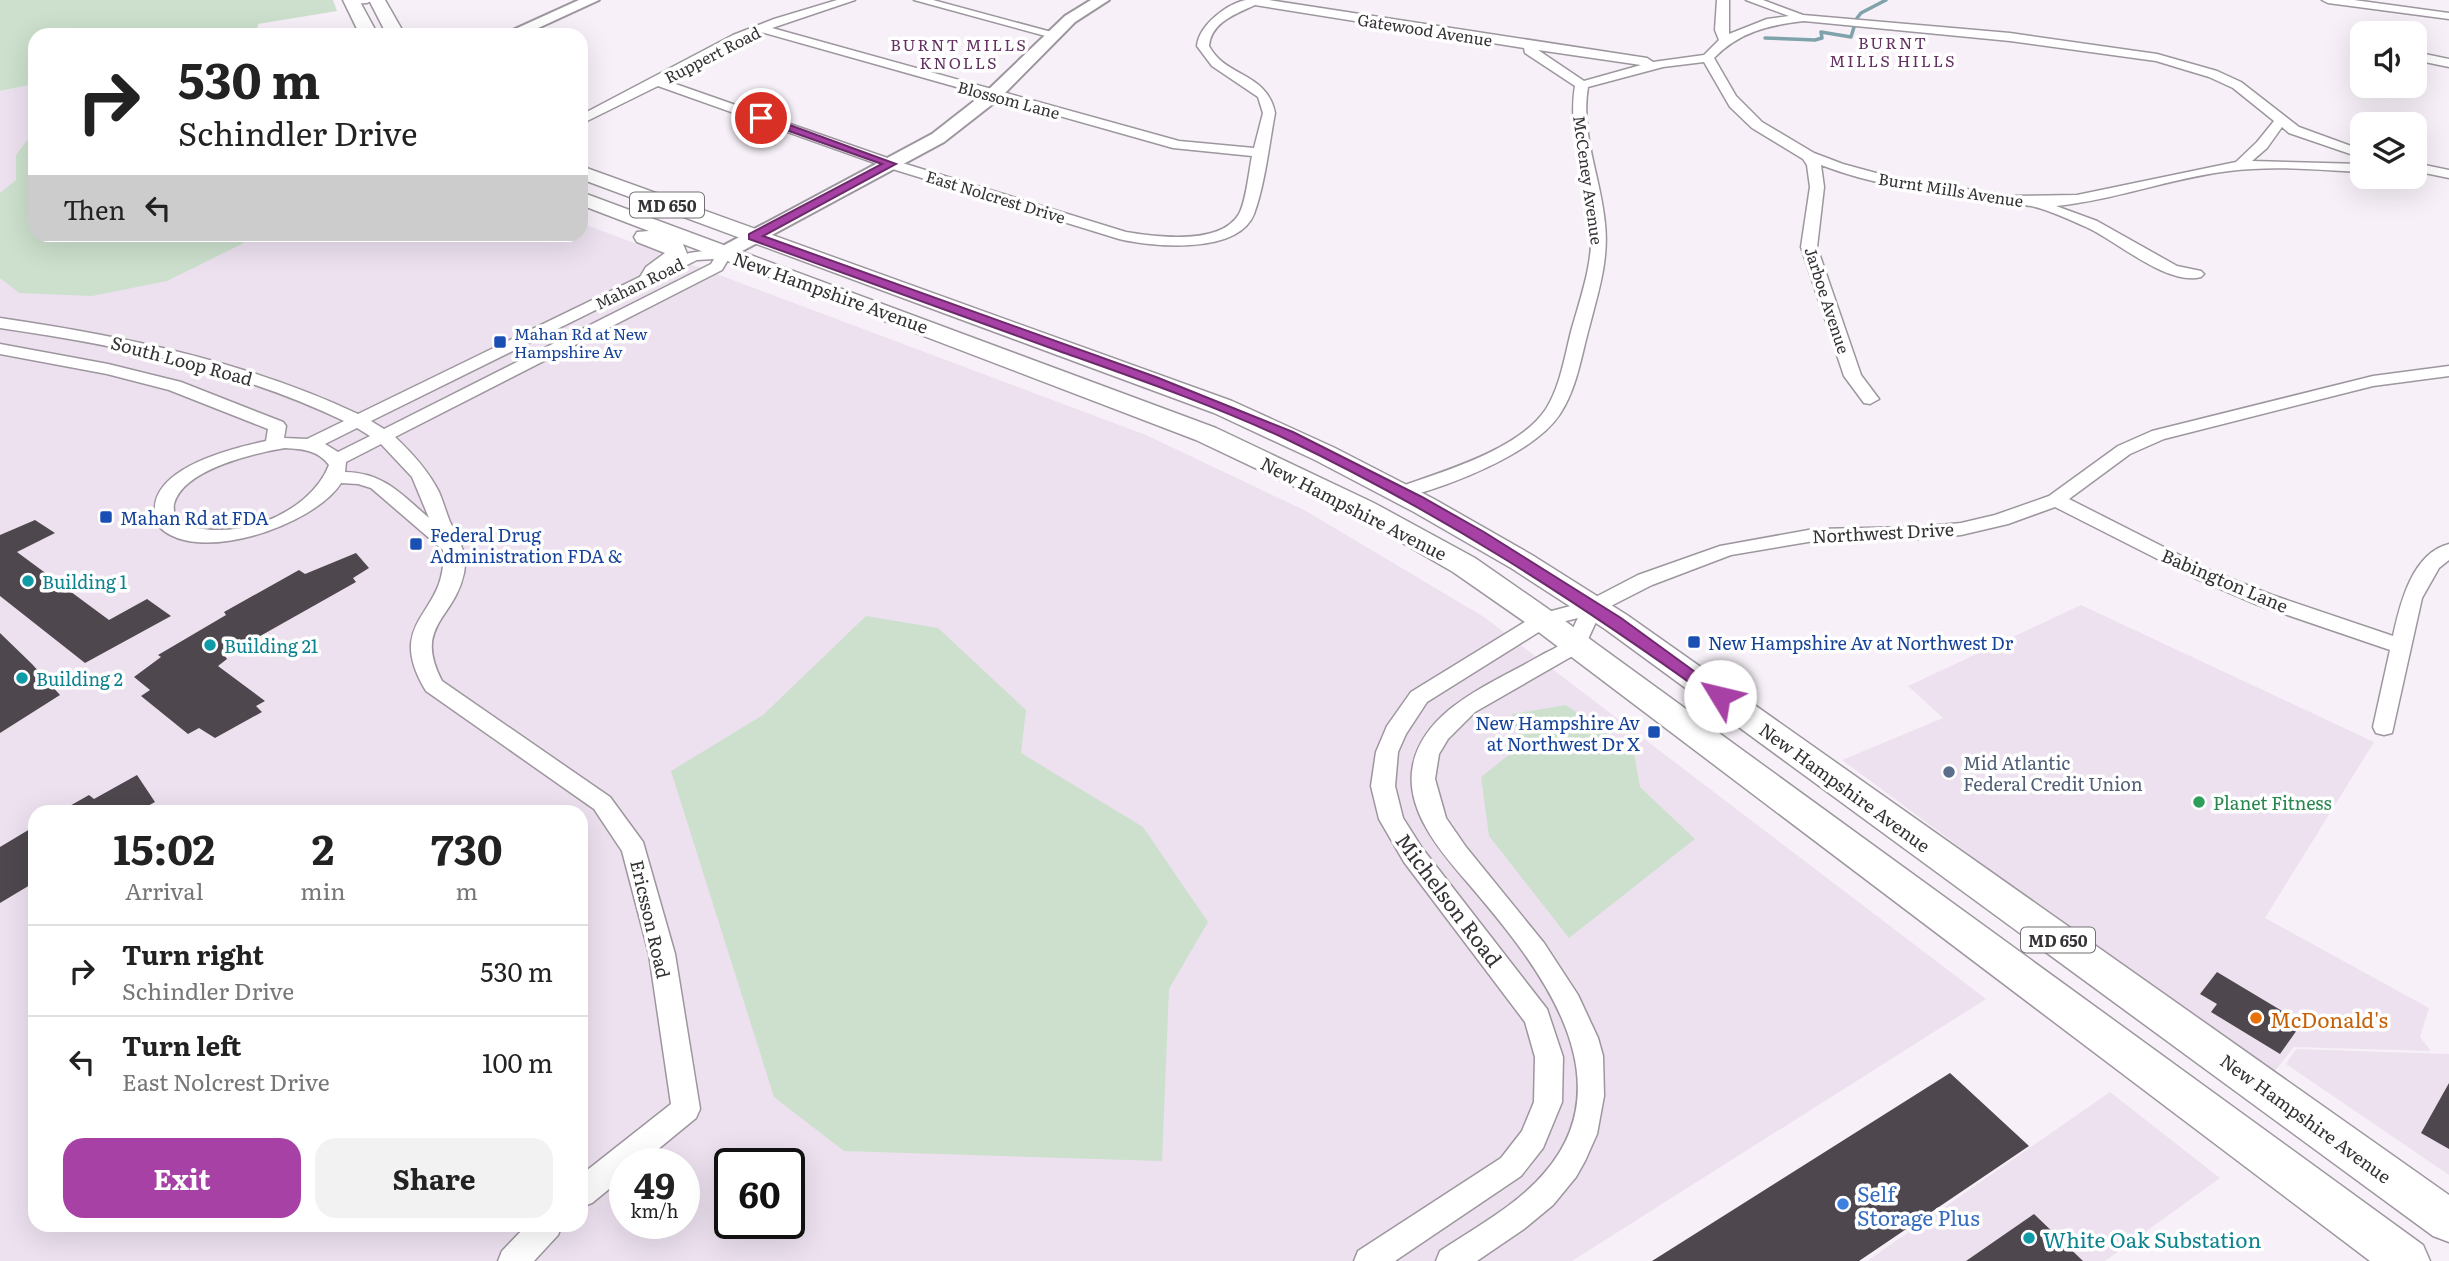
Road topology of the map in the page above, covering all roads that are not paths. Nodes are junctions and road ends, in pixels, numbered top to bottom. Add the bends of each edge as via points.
1 (377, 0) edge
2 (592, 0) edge
3 (849, 0) edge
4 (920, 0) edge
5 (1102, 0) edge
6 (1248, 0) edge
7 (1254, 0) edge
8 (1723, 0) edge
9 (1752, 0) edge
10 (2328, 0) edge
11 (357, 1) edge
12 (2358, 2) edge
13 (2449, 16) edge
14 (1804, 18) junction
15 (367, 28) edge
16 (392, 28) edge
17 (526, 28) edge
18 (761, 28) junction
19 (1054, 34) junction
20 (1725, 40) junction
21 (1518, 44) junction
22 (1709, 58) junction
23 (2427, 59) edge
24 (1662, 63) junction
25 (2449, 63) edge
26 (658, 82) junction
27 (1582, 85) junction
28 (993, 95) junction
29 (588, 117) edge
30 (2281, 122) junction
31 (2350, 150) edge
32 (1260, 153) junction
33 (1808, 155) junction
34 (891, 164) junction
35 (2240, 166) junction
36 (2350, 167) edge
37 (2427, 171) edge
38 (588, 175) edge
39 (2449, 175) edge
40 (588, 201) edge
41 (2032, 202) junction
42 (629, 218) junction
43 (753, 236) junction
44 (724, 253) junction
45 (2196, 274) dead end
46 (655, 283) junction
47 (0, 323) edge
48 (0, 349) edge
49 (2449, 371) edge
50 (1871, 399) dead end
51 (357, 421) junction
52 (382, 436) junction
53 (274, 444) junction
54 (309, 445) junction
55 (336, 468) junction
56 (1403, 492) junction
57 (2056, 500) junction
58 (453, 549) junction
59 (2449, 550) edge
60 (1593, 607) junction
61 (1543, 620) junction
62 (1575, 645) junction
63 (2400, 646) junction
64 (2384, 727) dead end
65 (588, 1187) edge
66 (2449, 1221) edge
67 (540, 1232) edge
68 (513, 1261) edge
69 (1369, 1261) edge
70 (1451, 1261) edge
71 (2407, 1261) edge

1 - 16 main road
2 - 17 street
3 - 18 street, Ruppert Road
4 - 19 street
5 - 19 street
6 - 7 street, Gatewood Avenue
7 - 21 street, Gatewood Avenue
7 - 32 street, East Nolcrest Drive via 1212,25 1204,42 1215,64 1258,89 1267,100 1269,113
8 - 20 street
9 - 14 street
10 - 12 street
11 - 15 main road
12 - 13 street
14 - 20 street via 1771,21
14 - 30 street via 2010,37 2157,58 2236,85
18 - 26 street, Ruppert Road
18 - 28 street, Blossom Lane
19 - 28 street
20 - 22 street
21 - 24 street, Gatewood Avenue
21 - 27 street, Gatewood Avenue
22 - 24 street
22 - 33 street, Burnt Mills Avenue via 1737,106 1768,133
23 - 25 street
24 - 27 street
26 - 29 street, Ruppert Road
26 - 34 street, East Nolcrest Drive
27 - 56 street, McCeney Avenue via 1580,125 1600,248 1595,279 1552,413 1510,447
28 - 32 street, Blossom Lane via 1178,145
28 - 34 street via 937,138
30 - 31 street
30 - 35 street
32 - 34 street, East Nolcrest Drive via 1246,215 1224,233 1178,242 1124,236
33 - 41 street, Burnt Mills Avenue via 1912,186
33 - 50 street, Jarboe Avenue via 1815,164 1809,247 1853,376
34 - 43 street
35 - 36 street, Burnt Mills Avenue via 2292,163
35 - 41 street, Burnt Mills Avenue via 2087,198
37 - 39 street
38 - 43 main road, New Hampshire Avenue / MD 650
40 - 42 main road, New Hampshire Avenue / MD 650
41 - 45 street via 2092,224 2173,270
42 - 44 main road, New Hampshire Avenue / MD 650
42 - 46 main road via 632,232 675,249 677,256 654,272
43 - 44 street
43 - 56 main road, New Hampshire Avenue / MD 650 via 1223,407
44 - 46 street, Mahan Road via 694,256
44 - 46 street, Mahan Road via 718,267
44 - 61 main road, New Hampshire Avenue / MD 650 via 1206,434 1364,509 1464,565
46 - 51 street, Mahan Road
46 - 52 street, Mahan Road
47 - 51 street, South Loop Road via 99,338 200,361 271,384
48 - 53 street, South Loop Road via 174,386 277,425
49 - 57 street, Northwest Drive via 2373,381 2158,435 2124,450
51 - 52 street
51 - 54 street, Mahan Road
52 - 55 street, Mahan Road
52 - 58 street via 425,483
53 - 54 street
53 - 55 street, Mahan Road via 230,454 188,475 167,500 166,523 176,531 197,536 256,529 302,510 327,490
54 - 55 street via 330,453
55 - 58 street via 378,484
56 - 60 main road, New Hampshire Avenue / MD 650
57 - 60 street, Northwest Drive via 1961,529 1814,535 1727,550 1645,580
57 - 63 street, Babington Lane via 2202,574
58 - 65 street, Ericsson Road via 456,568 421,636 420,662 434,686 602,803 634,849 662,954 686,1109
59 - 63 street via 2431,564 2412,598
60 - 61 street, Michelson Road
60 - 62 street
60 - 66 main road, New Hampshire Avenue / MD 650
61 - 62 main road, New Hampshire Avenue / MD 650
61 - 69 street, Michelson Road via 1419,697 1395,732 1383,786 1391,819 1413,855 1537,1017 1549,1057 1548,1102 1533,1139 1511,1167
62 - 70 street, Michelson Road via 1452,719 1427,752 1423,771 1424,792 1449,843 1564,994 1590,1060 1588,1119 1566,1168 1526,1210
62 - 71 main road, New Hampshire Avenue / MD 650
63 - 64 street
67 - 68 street

